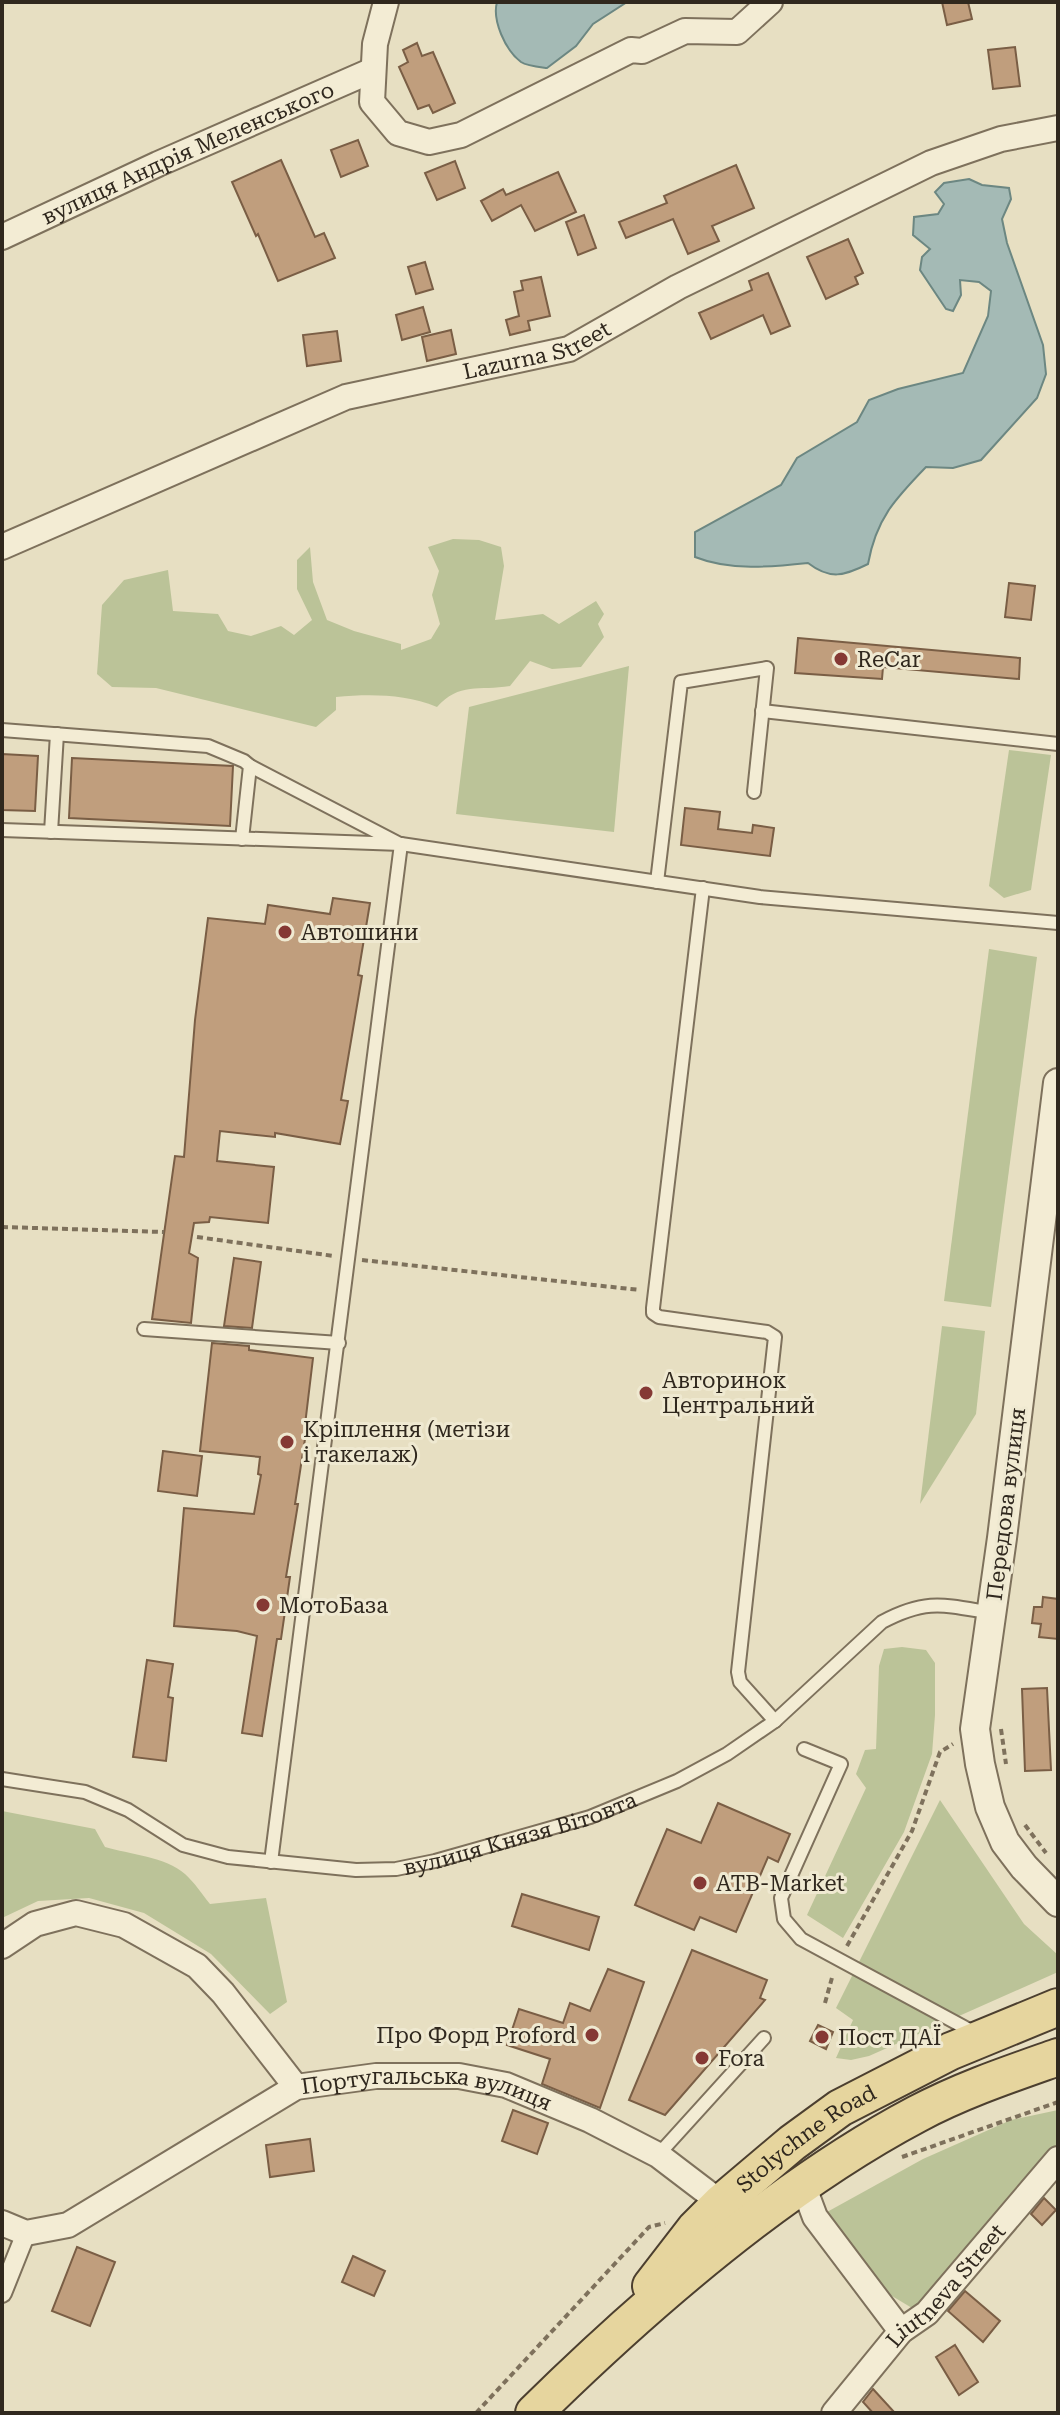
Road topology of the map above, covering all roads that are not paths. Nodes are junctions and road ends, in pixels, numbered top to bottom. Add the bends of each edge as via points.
1 (386, 2) edge
2 (770, 2) edge
3 (373, 70) junction
4 (1058, 128) edge
5 (2, 237) edge
6 (2, 547) edge
7 (762, 711) junction
8 (2, 730) edge
9 (57, 734) junction
10 (1058, 744) edge
11 (250, 766) junction
12 (754, 792) dead end
13 (2, 830) edge
14 (51, 832) junction
15 (242, 839) junction
16 (401, 844) junction
17 (657, 882) junction
18 (703, 888) junction
19 (1058, 923) edge
20 (1058, 1083) edge
21 (144, 1329) dead end
22 (339, 1343) junction
23 (992, 1613) junction
24 (775, 1721) junction
25 (804, 1749) dead end
26 (2, 1779) edge
27 (271, 1862) junction
28 (1058, 1902) edge
29 (2, 1946) edge
30 (1058, 2007) edge
31 (764, 2038) dead end
32 (983, 2038) junction
33 (1058, 2057) edge
34 (296, 2087) junction
35 (658, 2155) junction
36 (1058, 2159) edge
37 (803, 2185) junction
38 (721, 2203) junction
39 (2, 2223) edge
40 (26, 2233) junction
41 (2, 2293) edge
42 (901, 2331) junction
43 (608, 2341) junction
44 (534, 2413) edge
45 (834, 2413) edge

1 - 3 street
2 - 3 street via 737,32 685,31 642,51 631,50 461,135 429,142 398,133 372,102
3 - 5 street, вулиця Андрія Меленського
4 - 6 street, Lazurna Street via 1001,139 931,163 678,287 569,349 346,397
7 - 10 lane
7 - 12 lane
7 - 17 lane via 767,668 681,682
8 - 9 lane
9 - 11 lane via 208,746
9 - 14 lane
11 - 15 lane
11 - 16 lane
13 - 14 lane
14 - 15 lane
15 - 16 lane
16 - 17 lane
16 - 22 lane
17 - 18 lane
18 - 19 lane
18 - 24 lane via 653,1313 775,1337 738,1672 740,1682
20 - 23 street, Передова вулиця
21 - 22 lane
22 - 27 lane
23 - 24 lane, вулиця Князя Вітовта via 920,1605 897,1614
23 - 28 street, Передова вулиця via 988,1728 980,1764 1005,1842
24 - 27 lane, вулиця Князя Вітовта via 727,1754 663,1787 590,1817 435,1861 356,1870
25 - 32 lane via 841,1764 781,1898 784,1919 801,1939
26 - 27 lane, вулиця Князя Вітовта via 85,1792 128,1810 183,1845
29 - 34 street via 35,1924 76,1913 124,1925 197,1966
30 - 32 main road, Stolychne Road
31 - 35 lane
32 - 38 main road, Stolychne Road via 840,2108
33 - 37 main road, Stolychne Road via 982,2083 918,2113
34 - 35 street, Португальська вулиця via 376,2076 470,2078 506,2085
34 - 40 street, Португальська вулиця via 68,2225
35 - 38 street, Португальська вулиця
36 - 42 street, Liutneva Street via 927,2313
37 - 42 street via 815,2217
37 - 43 main road, Stolychne Road
38 - 43 main road, Stolychne Road
39 - 40 street
40 - 41 street
42 - 45 street, Liutneva Street
43 - 44 main road, Stolychne Road

